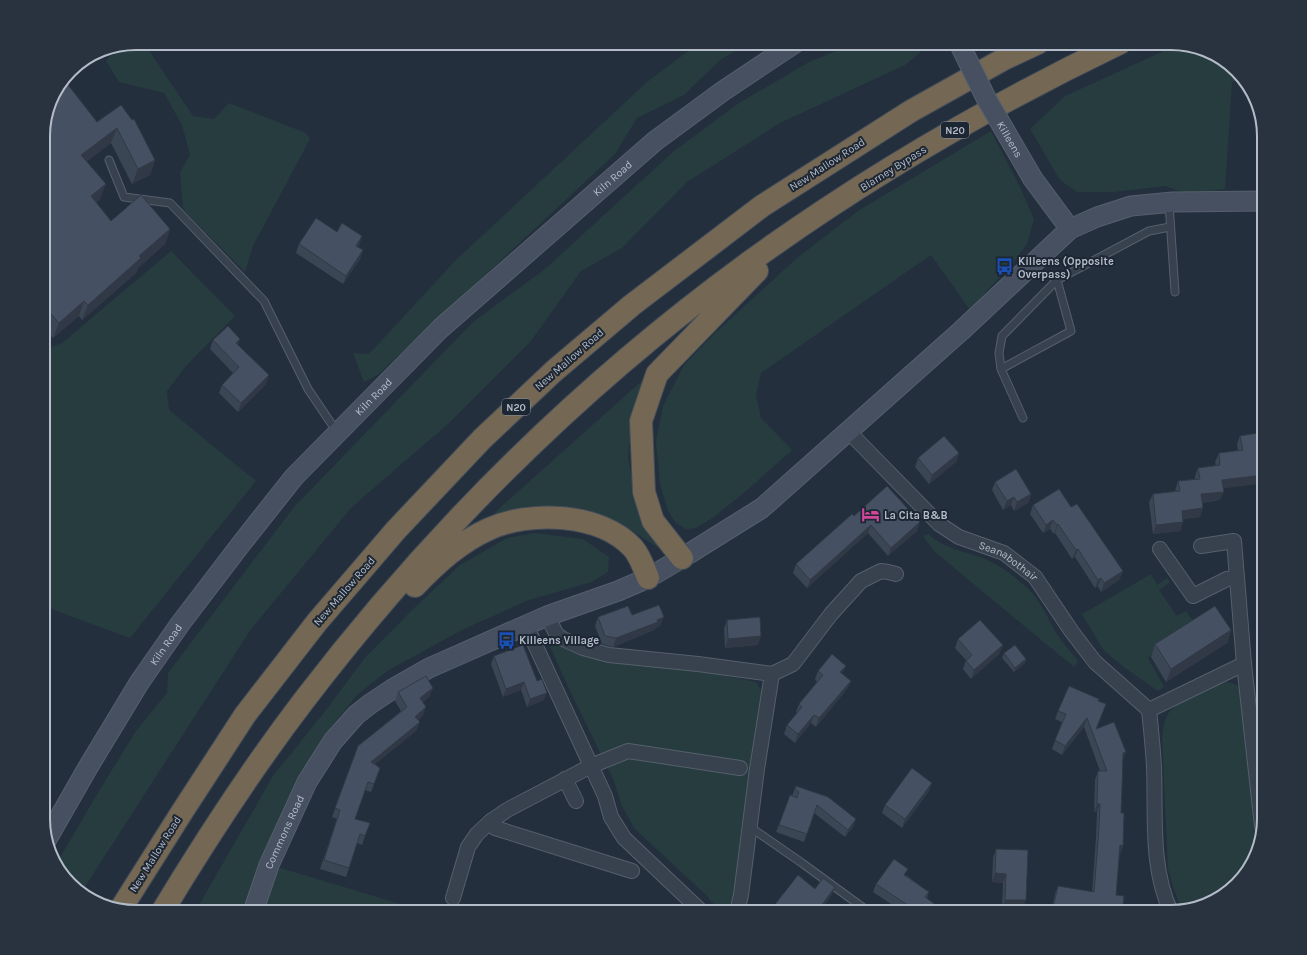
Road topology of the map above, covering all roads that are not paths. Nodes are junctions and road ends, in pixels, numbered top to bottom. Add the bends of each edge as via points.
1 (784, 50) edge
2 (962, 50) edge
3 (1023, 50) edge
4 (1106, 50) edge
5 (109, 160) dead end
6 (1257, 201) edge
7 (1169, 202) junction
8 (1170, 227) junction
9 (796, 229) junction
10 (1070, 229) junction
11 (1057, 280) junction
12 (1175, 292) dead end
13 (1001, 369) junction
14 (1023, 418) dead end
15 (337, 432) junction
16 (849, 432) junction
17 (1201, 546) dead end
18 (1160, 549) dead end
19 (682, 558) junction
20 (896, 574) dead end
21 (648, 578) junction
22 (1237, 578) junction
23 (547, 616) junction
24 (526, 625) junction
25 (1244, 664) junction
26 (772, 674) junction
27 (306, 698) junction
28 (1149, 710) junction
29 (591, 766) junction
30 (740, 768) dead end
31 (565, 779) junction
32 (1257, 781) edge
33 (576, 801) dead end
34 (491, 820) junction
35 (750, 827) junction
36 (51, 832) edge
37 (632, 871) dead end
38 (453, 898) dead end
39 (124, 904) edge
40 (166, 905) edge
41 (255, 905) edge
42 (694, 905) edge
43 (739, 905) edge
44 (859, 905) edge
45 (1170, 905) edge

1 - 15 street, Kiln Road via 723,90 654,141 440,328
2 - 10 street, Killeens, bridge via 987,100 1033,180
3 - 39 highway, New Mallow Road / N20 via 911,111 762,206 632,305 493,429 396,530 316,622 245,716
4 - 9 highway, Blarney Bypass / N20 via 952,131
5 - 15 lane via 124,197 170,203 264,301 308,389
6 - 7 street, Commons Road
7 - 8 lane
7 - 10 street, Commons Road via 1130,206
8 - 11 lane via 1149,231
8 - 12 lane
9 - 19 highway, N20 via 657,374 643,414 641,421 644,492 653,521
9 - 27 highway, N20 via 703,298 625,361 561,418 446,532 398,584
10 - 16 street, Commons Road via 961,332
11 - 13 lane via 1002,336 999,353
11 - 13 lane via 1071,331
13 - 14 lane
15 - 36 street, Kiln Road via 294,477 180,624 135,690
16 - 19 street, Commons Road via 762,508
16 - 28 street, Seanabothair via 939,524 960,537 1004,553 1035,577 1095,662
17 - 22 street via 1234,541
18 - 22 street via 1193,596 1227,579
19 - 21 street, Commons Road
20 - 26 street via 881,571 861,581 831,614 793,664
21 - 23 street, Commons Road
21 - 27 highway, N20 via 633,548 616,534 603,528 571,519 556,518 516,521 490,528 461,545 426,574
22 - 25 street
23 - 24 street, Commons Road
23 - 26 street via 557,635 563,639 609,655
24 - 29 street
24 - 41 street, Commons Road via 429,668 394,688 356,715 323,755 307,782 281,837
25 - 28 street
25 - 32 street
26 - 35 street
27 - 40 highway, N20 via 230,804
28 - 45 street via 1154,767 1156,848 1160,878
29 - 30 street via 628,751
29 - 31 street
29 - 42 street via 612,817 624,838
31 - 33 street
31 - 34 street
34 - 37 street via 495,828
34 - 38 street via 468,847
35 - 43 street
35 - 44 lane

